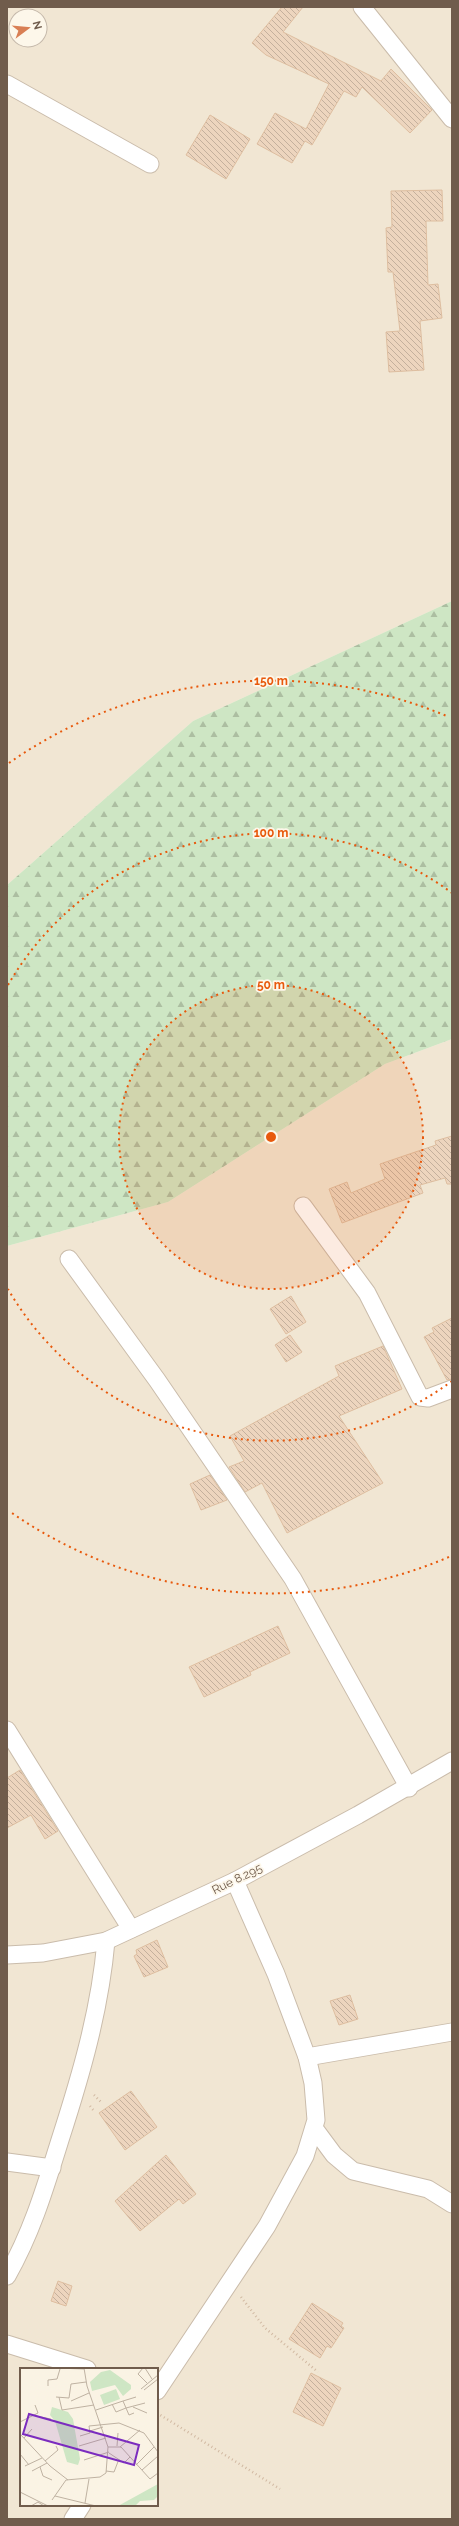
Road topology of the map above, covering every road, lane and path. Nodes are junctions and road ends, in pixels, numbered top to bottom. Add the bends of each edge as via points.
1 (362, 7) edge
2 (7, 84) edge
3 (452, 119) edge
4 (150, 164) dead end
5 (303, 1206) dead end
6 (69, 1259) dead end
7 (452, 1389) edge
8 (7, 1730) edge
9 (452, 1762) edge
10 (409, 1788) junction
11 (235, 1881) junction
12 (131, 1929) junction
13 (106, 1942) junction
14 (7, 1955) edge
15 (452, 2032) edge
16 (307, 2057) junction
17 (314, 2128) junction
18 (7, 2162) edge
19 (52, 2168) junction
20 (452, 2204) edge
21 (7, 2276) edge
22 (230, 2283) junction
23 (7, 2344) edge
24 (84, 2368) edge
25 (318, 2372) dead end
26 (158, 2390) edge
27 (158, 2414) edge
28 (280, 2489) dead end
29 (81, 2506) edge
30 (73, 2519) edge

1 - 3 street
2 - 4 street
5 - 7 street via 367,1293 420,1397 428,1398
6 - 10 street via 158,1380 293,1579
8 - 12 street
9 - 10 street, Rue 8.295
10 - 11 street, Rue 8.295
11 - 12 street, Rue 8.295
11 - 16 street via 276,1974
12 - 13 street, Rue 8.295
13 - 14 street, Rue 8.295
13 - 19 street via 102,1979 91,2034
15 - 16 street
16 - 17 street via 314,2083
17 - 20 street via 334,2155 353,2171 428,2189
17 - 22 street via 305,2156 267,2226
18 - 19 street
19 - 21 street via 35,2222
22 - 25 path via 265,2328
22 - 26 street
23 - 24 street
27 - 28 path
29 - 30 street

